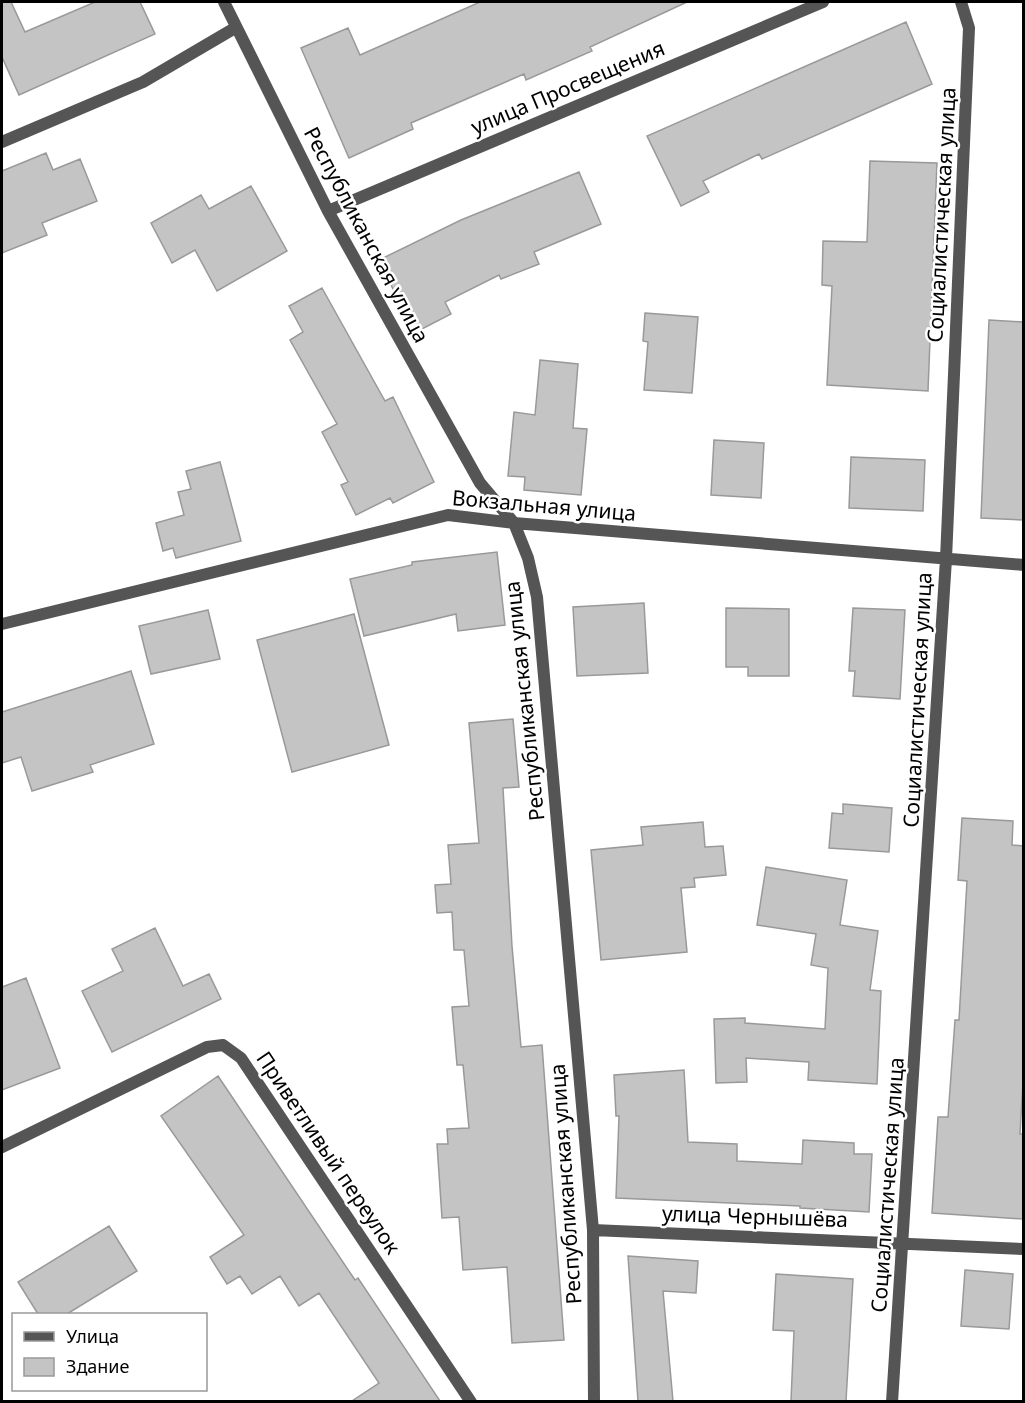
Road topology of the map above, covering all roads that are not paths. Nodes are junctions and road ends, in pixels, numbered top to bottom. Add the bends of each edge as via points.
1 (224, 2) edge
2 (823, 2) edge
3 (961, 2) edge
4 (235, 28) junction
5 (2, 142) edge
6 (328, 211) junction
7 (514, 523) junction
8 (946, 559) junction
9 (1023, 565) edge
10 (2, 624) edge
11 (2, 1147) edge
12 (593, 1230) junction
13 (904, 1242) junction
14 (1023, 1249) edge
15 (471, 1401) edge
16 (594, 1401) edge
17 (892, 1401) edge

1 - 4 street, Республиканская улица
2 - 6 street, улица Просвещения
3 - 8 street, Социалистическая улица via 969,28
4 - 5 street via 143,82
4 - 6 street, Республиканская улица
6 - 7 street, Республиканская улица via 480,483
7 - 8 street, Вокзальная улица
7 - 10 street, Вокзальная улица via 448,515
7 - 12 street, Республиканская улица via 537,597
8 - 9 street, Вокзальная улица
8 - 13 street, Социалистическая улица
11 - 15 street, Приветливый переулок via 207,1047 223,1045 241,1058
12 - 13 street, улица Чернышёва
12 - 16 street, Республиканская улица
13 - 14 street, улица Чернышёва
13 - 17 street, Социалистическая улица

